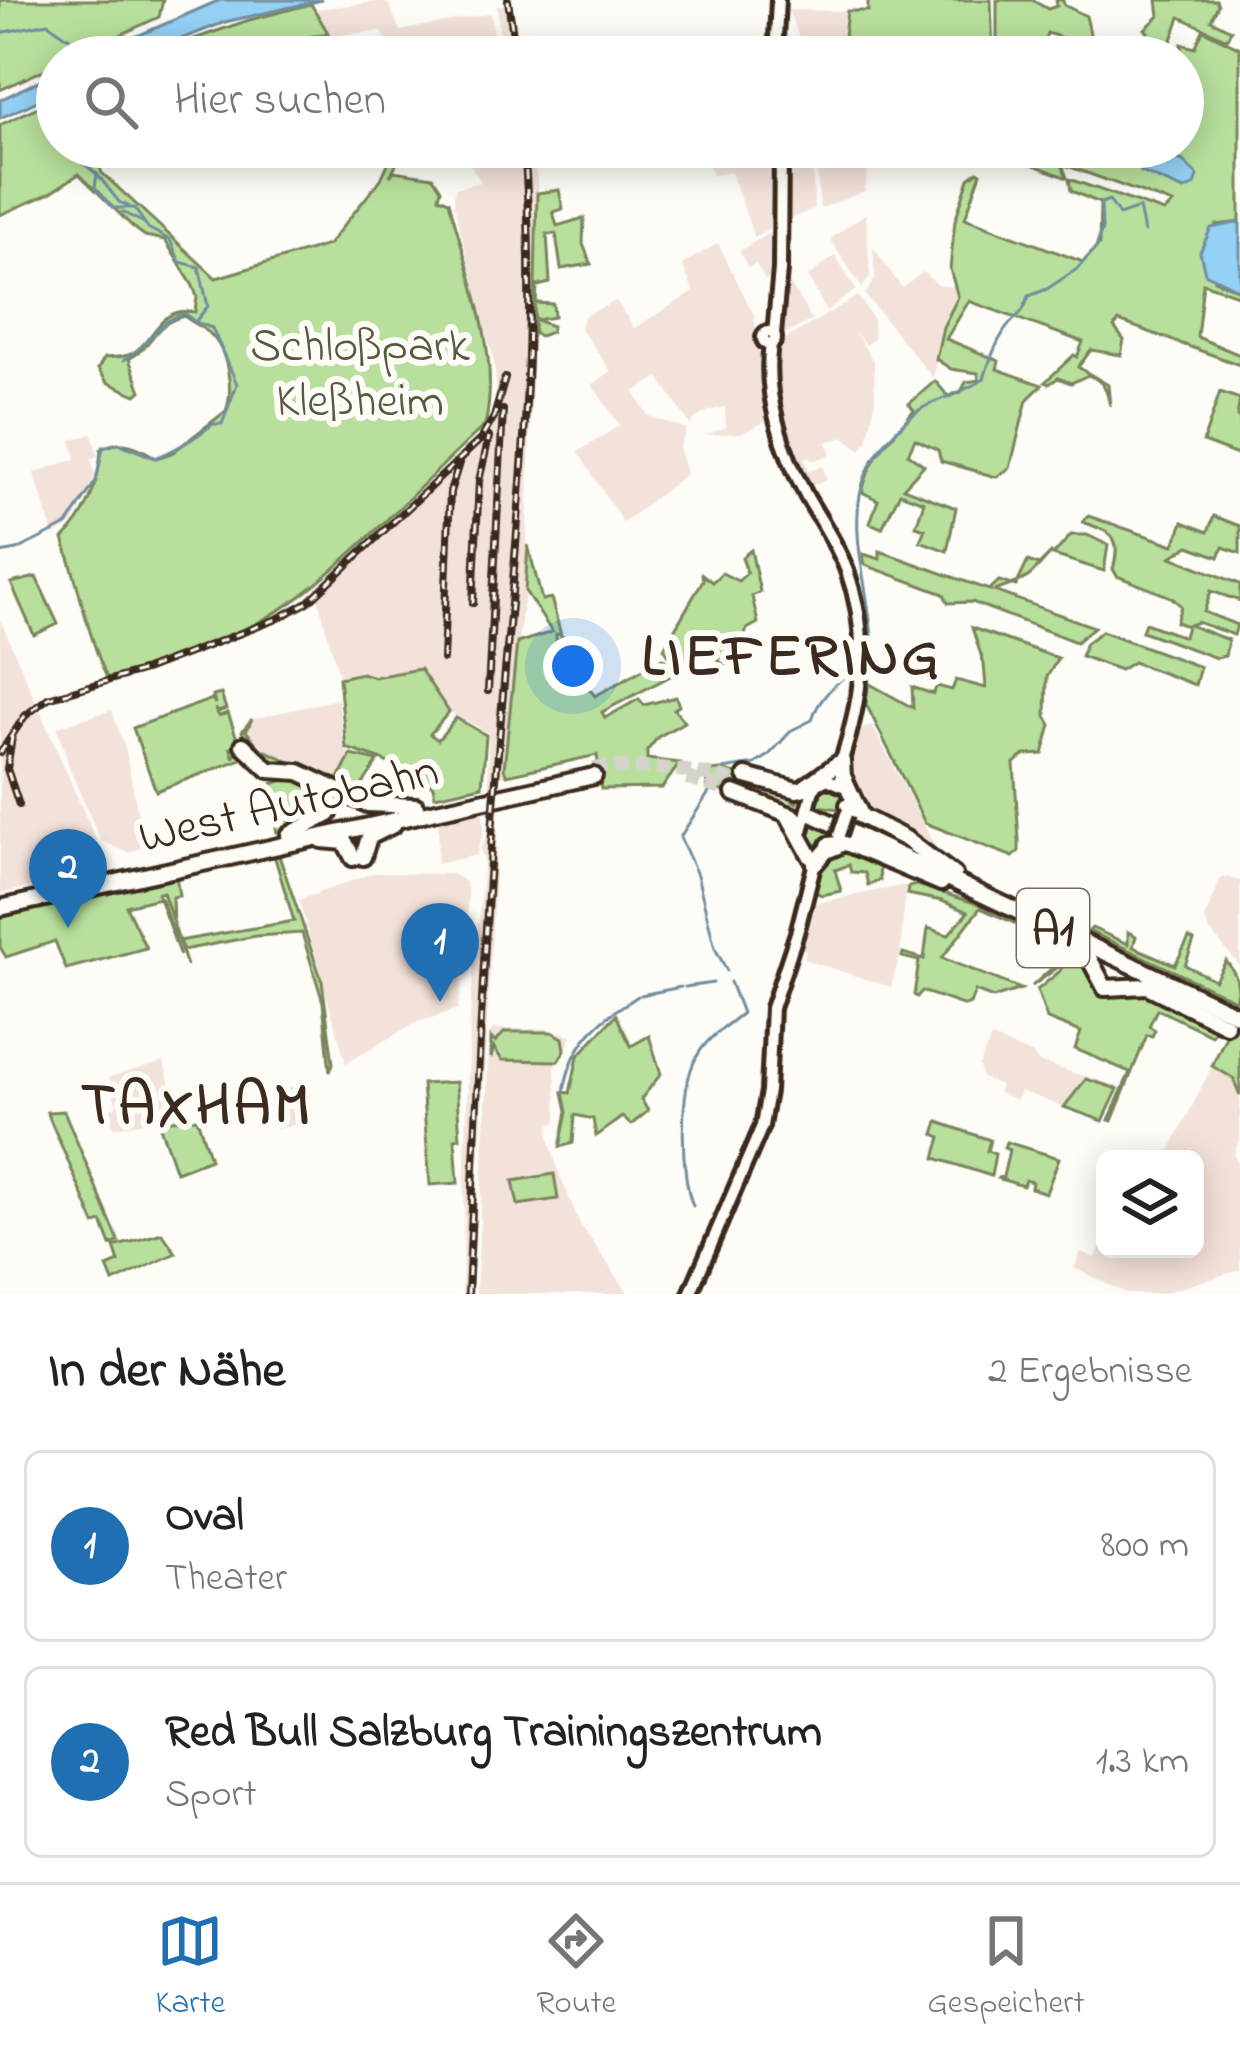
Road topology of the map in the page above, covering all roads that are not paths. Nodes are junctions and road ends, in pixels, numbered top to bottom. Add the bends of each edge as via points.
1 (779, 168) edge
2 (243, 745) dead end
3 (593, 772) tunnel mouth
4 (832, 774) junction
5 (303, 775) junction
6 (746, 776) tunnel mouth
7 (734, 794) tunnel mouth
8 (774, 808) junction
9 (419, 809) junction
10 (847, 809) junction
11 (811, 816) junction
12 (901, 836) junction
13 (281, 840) junction
14 (821, 849) junction
15 (877, 859) junction
16 (916, 863) junction
17 (953, 881) junction
18 (0, 904) edge
19 (1069, 941) junction
20 (1129, 970) junction
21 (1100, 981) junction
22 (1233, 1015) edge
23 (690, 1294) edge

1 - 4 main road via 766,383 800,491 842,568 858,636 859,705
2 - 5 highway via 265,769
3 - 9 highway, West Autobahn
4 - 6 highway via 801,790
4 - 10 main road
4 - 11 main road
4 - 12 highway via 860,812
5 - 9 highway via 367,804
5 - 13 highway via 265,782 295,776 323,788 332,805 327,816
7 - 8 highway
8 - 11 highway
8 - 14 highway
9 - 13 highway, West Autobahn
9 - 13 highway via 374,833 362,857 338,839
10 - 12 highway
10 - 14 main road, bridge
11 - 14 main road
11 - 16 highway, A1
11 - 17 highway, A1
12 - 17 highway
13 - 18 highway, West Autobahn
14 - 15 highway via 839,846
14 - 15 highway via 845,843
14 - 23 main road via 771,1016 766,1105
15 - 17 highway
16 - 17 highway
16 - 22 highway, A1
17 - 19 highway
17 - 22 highway, A1
19 - 20 highway
19 - 21 highway
20 - 21 highway via 1106,967
20 - 22 highway
21 - 22 highway via 1109,989 1147,986 1203,1013

